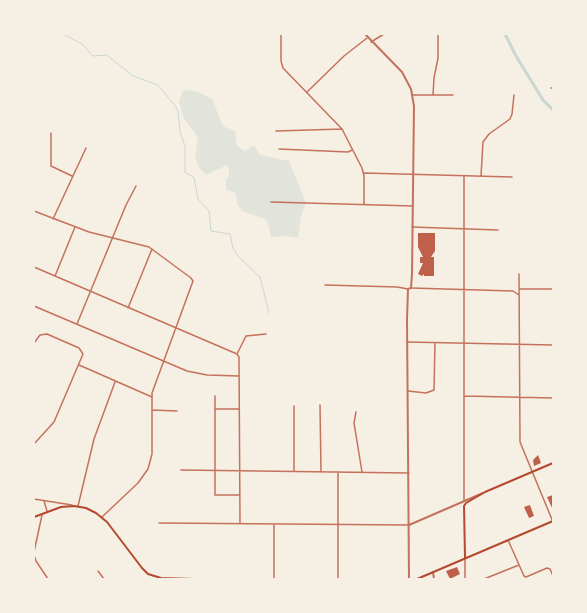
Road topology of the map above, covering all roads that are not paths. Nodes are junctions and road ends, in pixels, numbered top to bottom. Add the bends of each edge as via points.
1 (281, 34) edge
2 (365, 34) edge
3 (384, 34) edge
4 (438, 34) edge
5 (368, 38) junction
6 (371, 42) junction
7 (307, 92) junction
8 (413, 95) junction
9 (434, 95) junction
10 (453, 95) dead end
11 (514, 95) dead end
12 (342, 130) junction
13 (276, 131) dead end
14 (51, 133) dead end
15 (86, 148) dead end
16 (279, 149) dead end
17 (352, 150) junction
18 (363, 173) junction
19 (413, 174) junction
20 (72, 176) junction
21 (464, 176) junction
22 (481, 176) junction
23 (512, 177) dead end
24 (136, 186) dead end
25 (271, 202) dead end
26 (364, 204) junction
27 (413, 206) junction
28 (34, 211) edge
29 (54, 218) junction
30 (75, 227) junction
31 (412, 227) junction
32 (464, 229) junction
33 (498, 230) dead end
34 (112, 237) junction
35 (152, 249) junction
36 (34, 267) edge
37 (519, 274) dead end
38 (55, 276) junction
39 (325, 285) dead end
40 (411, 288) junction
41 (408, 289) junction
42 (519, 289) junction
43 (553, 289) edge
44 (463, 290) junction
45 (90, 292) junction
46 (519, 295) junction
47 (34, 306) edge
48 (128, 308) junction
49 (77, 324) junction
50 (175, 328) junction
51 (266, 334) dead end
52 (407, 342) junction
53 (34, 343) edge
54 (435, 343) junction
55 (463, 343) junction
56 (519, 344) junction
57 (553, 345) edge
58 (237, 354) junction
59 (164, 361) junction
60 (79, 365) junction
61 (239, 376) junction
62 (116, 382) junction
63 (408, 391) junction
64 (215, 396) dead end
65 (464, 396) junction
66 (152, 397) junction
67 (519, 397) junction
68 (553, 398) edge
69 (320, 404) dead end
70 (294, 406) dead end
71 (215, 409) junction
72 (239, 409) junction
73 (152, 410) junction
74 (177, 410) dead end
75 (356, 412) dead end
76 (34, 444) edge
77 (553, 463) edge
78 (181, 470) dead end
79 (215, 470) junction
80 (240, 470) junction
81 (294, 471) junction
82 (321, 472) junction
83 (338, 472) junction
84 (362, 472) junction
85 (532, 472) junction
86 (409, 473) junction
87 (485, 492) junction
88 (240, 495) junction
89 (34, 499) edge
90 (464, 500) junction
91 (44, 501) junction
92 (74, 506) junction
93 (78, 506) junction
94 (464, 506) junction
95 (48, 511) junction
96 (42, 513) junction
97 (34, 517) edge
98 (102, 517) junction
99 (553, 521) edge
100 (159, 523) dead end
101 (240, 523) junction
102 (274, 524) junction
103 (338, 525) junction
104 (409, 525) junction
105 (508, 540) junction
106 (34, 552) edge
107 (34, 555) edge
108 (465, 558) junction
109 (519, 565) junction
110 (98, 571) dead end
111 (433, 572) junction
112 (553, 576) edge
113 (48, 579) edge
114 (104, 579) edge
115 (193, 579) edge
116 (274, 579) edge
117 (338, 579) edge
118 (409, 579) edge
119 (417, 579) edge
120 (434, 579) edge
121 (464, 579) edge
122 (484, 579) edge

1 - 7 street via 282,65
2 - 5 street
3 - 6 street
4 - 9 street
5 - 6 street
5 - 7 street
6 - 8 street via 402,72
7 - 12 street
8 - 9 street
8 - 19 street
9 - 10 street
11 - 22 street via 512,117 489,134 483,142
12 - 13 street
12 - 17 street
14 - 20 street via 51,166
15 - 20 street
16 - 17 street via 348,152
17 - 18 street
18 - 19 street
18 - 26 street
19 - 21 street
19 - 27 street
20 - 29 street
21 - 22 street
21 - 32 street
22 - 23 street
24 - 34 street
25 - 26 street
26 - 27 street
27 - 31 street
28 - 29 street
29 - 30 street
30 - 34 street
30 - 38 street
31 - 32 street
31 - 40 street
32 - 33 street
32 - 44 street
34 - 35 street
34 - 45 street
35 - 48 street
35 - 50 street via 193,281
36 - 38 street
37 - 42 street
38 - 45 street
39 - 41 street
40 - 41 street
40 - 44 street
41 - 52 street
42 - 43 street
42 - 46 street
44 - 46 street via 513,291
44 - 55 street
45 - 48 street
45 - 49 street
46 - 56 street
47 - 49 street
48 - 50 street
49 - 59 street
50 - 58 street
50 - 59 street
51 - 58 street via 246,336
52 - 54 street
52 - 63 street
53 - 60 street via 39,336 45,334 79,348 83,354
54 - 55 street
54 - 63 street via 434,390 426,393
55 - 56 street
55 - 65 street
56 - 57 street
56 - 67 street
58 - 61 street
59 - 61 street via 201,374
59 - 66 street
60 - 62 street
60 - 76 street via 54,422
61 - 72 street
62 - 66 street
62 - 93 street via 94,439
63 - 86 street
64 - 71 street
65 - 67 street
65 - 90 street
66 - 73 street
67 - 68 street
67 - 85 street via 520,442
69 - 82 street
70 - 81 street
71 - 72 street
71 - 79 street
72 - 80 street
73 - 74 street
73 - 98 street via 152,454 148,469 138,483
75 - 84 street via 354,423
77 - 85 main road
78 - 79 street
79 - 80 street
79 - 88 street via 215,495
80 - 81 street
80 - 88 street
81 - 82 street
82 - 83 street
83 - 84 street
83 - 103 street
84 - 86 street
85 - 87 main road
85 - 99 street
86 - 104 street
87 - 90 street
87 - 94 main road
88 - 101 street
89 - 91 street
90 - 94 street
90 - 104 street
91 - 92 street
91 - 95 street
92 - 93 main road
92 - 95 main road
93 - 98 main road
94 - 108 main road
95 - 96 main road
96 - 97 main road
96 - 106 street
98 - 115 main road via 148,574 162,578
99 - 105 main road
100 - 101 street
101 - 102 street
102 - 103 street
102 - 116 street
103 - 104 street
103 - 117 street
104 - 118 street
105 - 108 main road
105 - 109 street
107 - 113 street
108 - 111 main road
108 - 121 street
109 - 112 street via 525,577 549,568
109 - 122 street
110 - 114 street
111 - 119 main road
111 - 120 street

